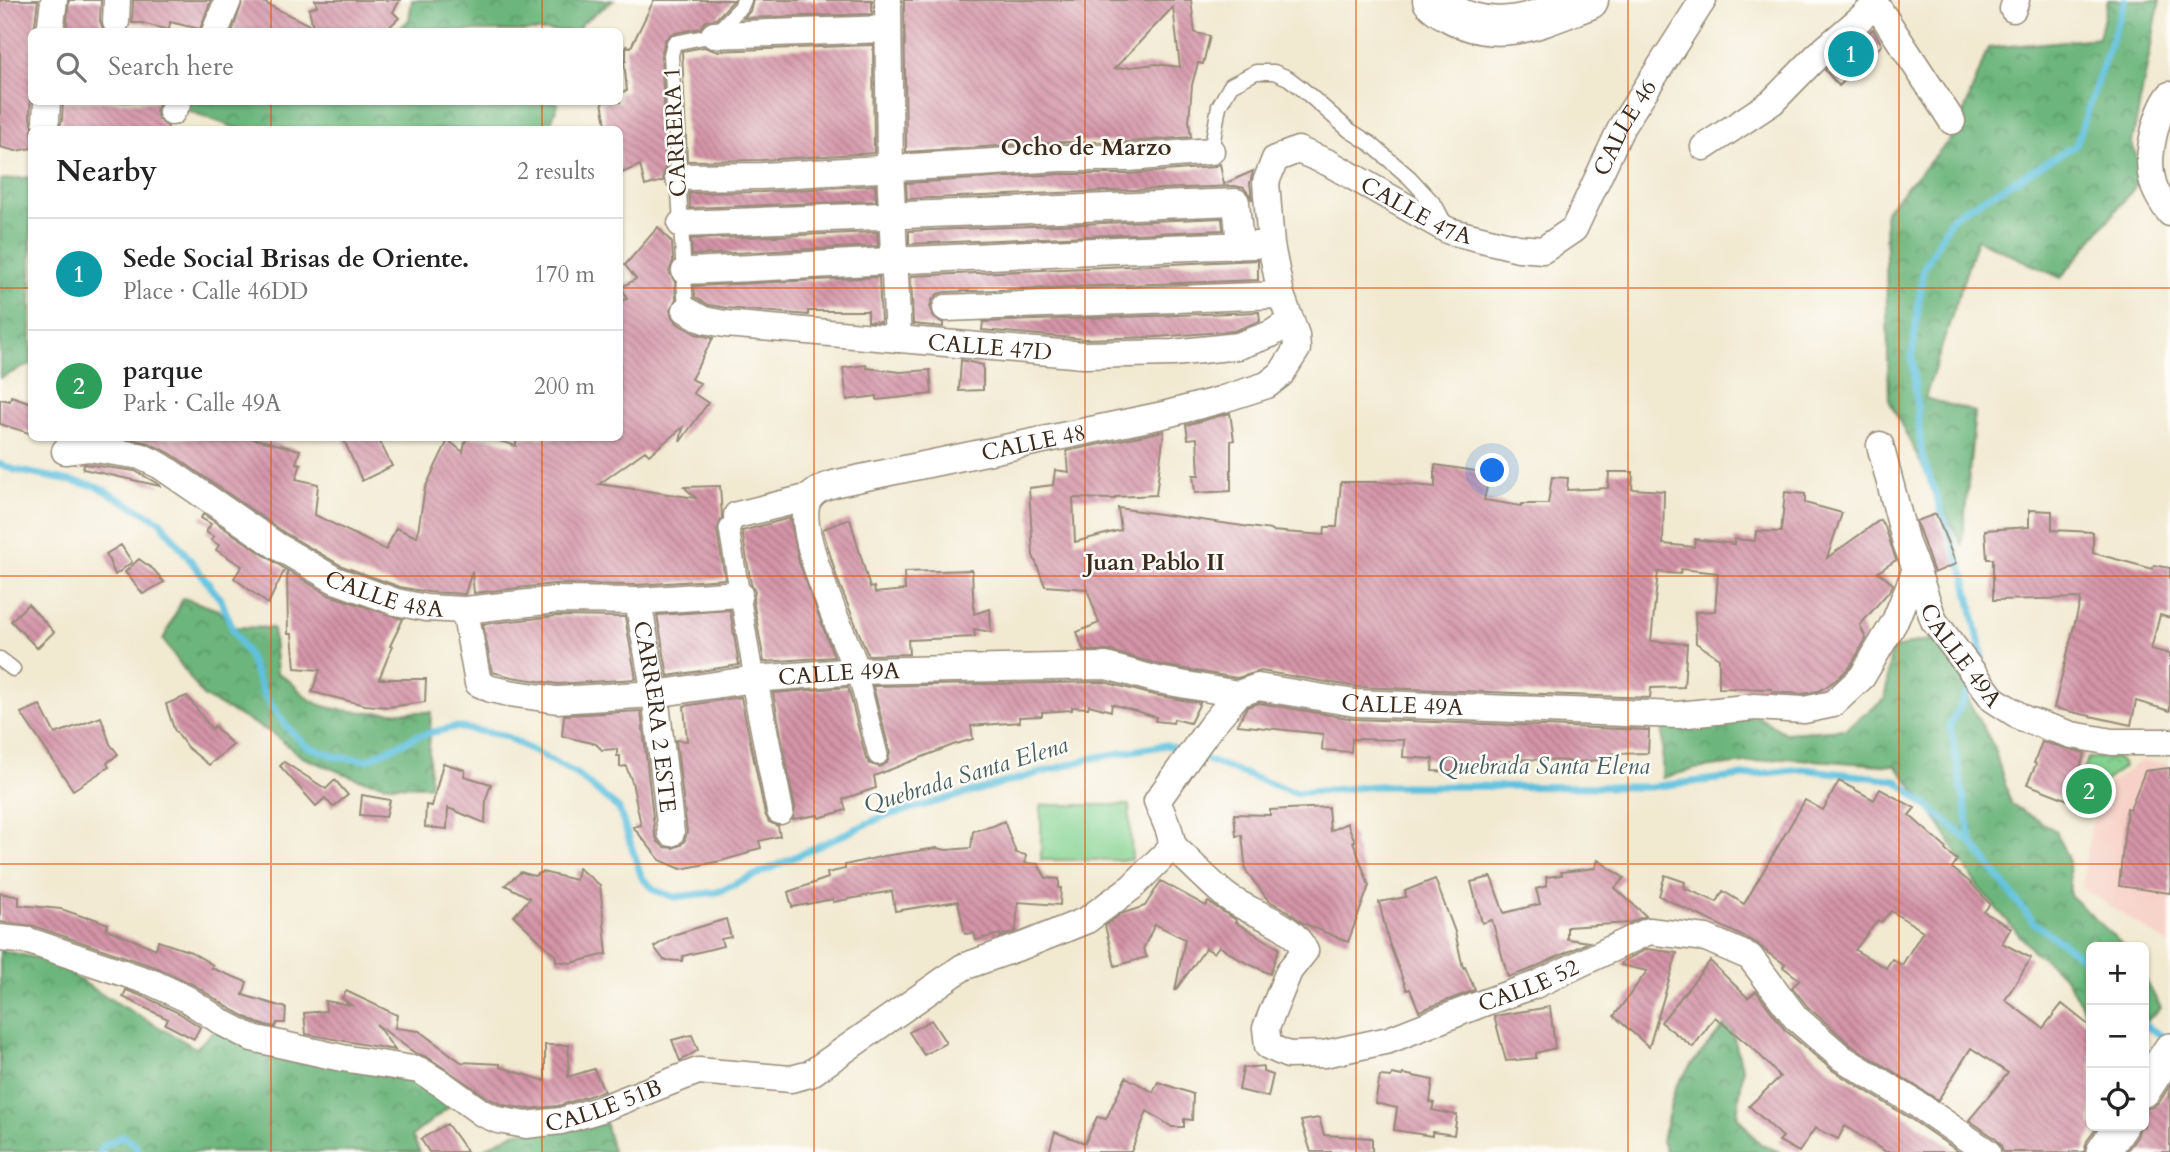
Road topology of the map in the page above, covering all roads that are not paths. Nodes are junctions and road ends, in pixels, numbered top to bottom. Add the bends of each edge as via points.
1 (54, 0) edge
2 (228, 0) edge
3 (744, 0) edge
4 (888, 0) edge
5 (1432, 0) edge
6 (1589, 0) edge
7 (1703, 0) edge
8 (1875, 2) edge
9 (50, 28) edge
10 (217, 28) edge
11 (888, 29) junction
12 (714, 35) junction
13 (2170, 95) edge
14 (1952, 121) dead end
15 (1703, 147) dead end
16 (1211, 151) joint
17 (890, 169) junction
18 (678, 177) junction
19 (2168, 211) edge
20 (892, 216) junction
21 (681, 224) junction
22 (1449, 231) junction
23 (1240, 245) junction
24 (1271, 245) junction
25 (1543, 250) joint
26 (894, 262) junction
27 (685, 271) junction
28 (1281, 295) junction
29 (946, 308) dead end
30 (686, 310) joint
31 (1291, 321) junction
32 (898, 339) junction
33 (1880, 445) dead end
34 (65, 451) dead end
35 (808, 501) junction
36 (737, 515) joint
37 (1916, 569) junction
38 (739, 594) junction
39 (638, 601) junction
40 (465, 610) junction
41 (0, 659) edge
42 (13, 669) dead end
43 (857, 671) junction
44 (754, 679) junction
45 (655, 694) junction
46 (1238, 694) junction
47 (2170, 741) edge
48 (878, 755) dead end
49 (780, 811) dead end
50 (671, 833) dead end
51 (1173, 846) junction
52 (5, 937) edge
53 (2170, 1050) edge
54 (2149, 1083) edge
55 (2117, 1131) edge
56 (1987, 1152) edge
57 (2103, 1152) edge

1 - 9 street
2 - 10 street
3 - 12 lane
4 - 11 street
5 - 6 main road via 1465,21 1491,26 1525,24
7 - 25 street, CALLE 46 via 1622,126 1574,229
8 - 14 street
8 - 15 street via 1772,102
11 - 12 street
11 - 17 street
12 - 18 lane, CARRERA 1 via 674,43
13 - 19 street via 2152,140 2152,179
16 - 17 street
16 - 22 lane via 1219,106 1231,85 1256,72 1274,72 1300,87 1410,178 1435,205
17 - 18 street
17 - 20 street
18 - 21 lane, CARRERA 1
20 - 21 street
20 - 23 street via 1236,201
20 - 26 street
21 - 27 lane, CARRERA 1
22 - 24 street, CALLE 47A via 1298,150 1275,159 1266,182
22 - 25 street, CALLE 47A
23 - 24 street
23 - 26 street
24 - 28 street
26 - 27 street
26 - 32 street
27 - 30 lane, CARRERA 1
28 - 29 street
28 - 31 street
30 - 32 street, CALLE 47D via 725,324
31 - 32 street, CALLE 47D via 1238,346 1173,353 1084,355
31 - 35 street, CALLE 48 via 1297,349 1281,374 1267,385 1163,415 842,482 823,488
33 - 37 street
34 - 40 street, CALLE 48A via 88,448 139,456 335,580 396,602
35 - 36 street, CALLE 48
35 - 43 street via 806,535
36 - 38 street via 729,529
37 - 46 street, CALLE 49A via 1895,621 1862,677 1833,704 1804,710 1755,707 1678,715 1355,703 1258,687
37 - 47 street, CALLE 49A via 1934,621 1993,699 2024,719 2072,735 2112,742
38 - 39 street, CALLE 48A
38 - 44 street
39 - 40 street, CALLE 48A via 556,600
39 - 45 street, CARRERA 2 ESTE
40 - 45 street, CALLE 49A via 478,683 491,690 557,700
41 - 42 lane
43 - 44 street, CALLE 49A
43 - 46 street, CALLE 49A via 1106,666
43 - 48 street
44 - 45 street, CALLE 49A
44 - 49 street
45 - 50 street, CARRERA 2 ESTE
46 - 51 street via 1157,801
51 - 52 street, CALLE 51B via 1132,887 1087,920 963,967 810,1074 791,1079 698,1071 597,1110 526,1125 482,1113 419,1070 252,1038 153,983
51 - 56 street, CALLE 52 via 1227,897 1300,941 1305,951 1289,971 1266,1028 1268,1046 1279,1053 1324,1054 1389,1040 1535,985 1649,932 1706,937 1750,957 1796,1018 1842,1058
53 - 54 street
55 - 57 street

